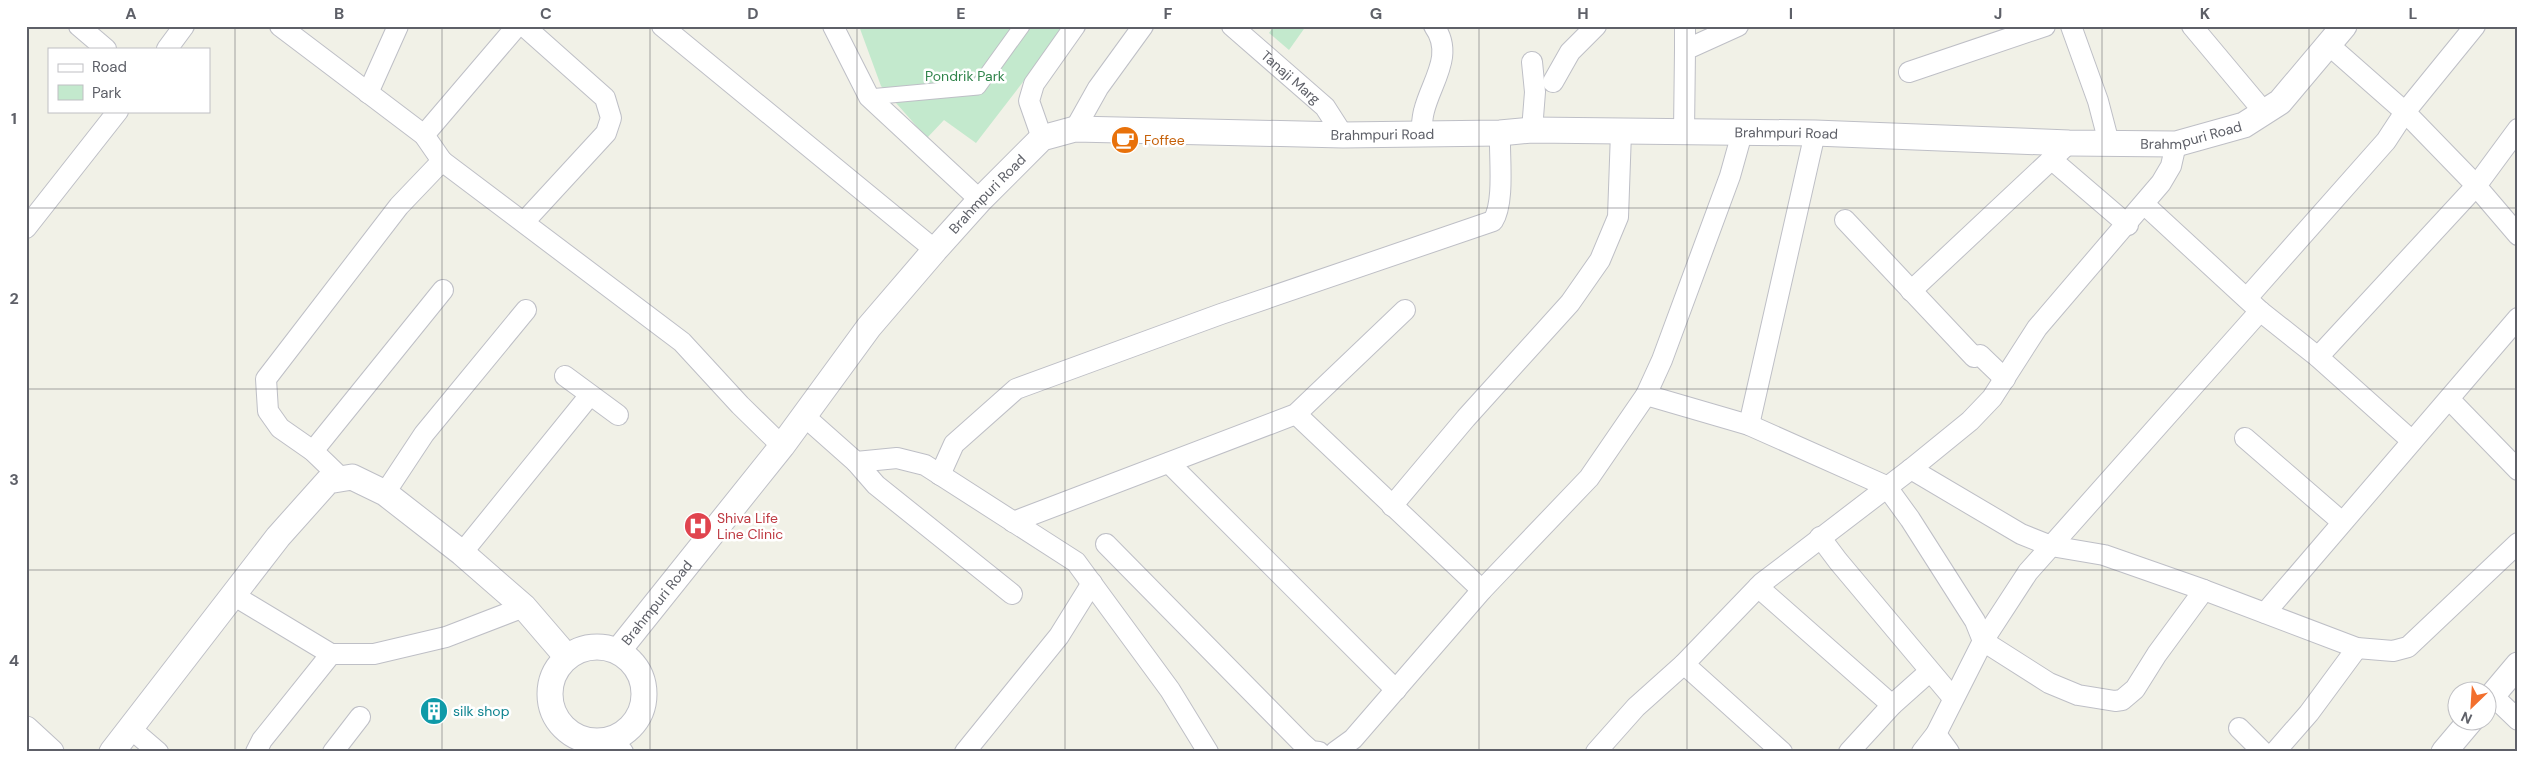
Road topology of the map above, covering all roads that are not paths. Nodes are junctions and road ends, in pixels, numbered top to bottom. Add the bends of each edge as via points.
1 (78, 26) edge
2 (184, 26) edge
3 (280, 26) edge
4 (398, 26) edge
5 (517, 26) edge
6 (524, 26) edge
7 (662, 26) edge
8 (833, 26) edge
9 (1022, 26) edge
10 (1075, 26) edge
11 (1143, 26) edge
12 (1232, 26) edge
13 (1434, 26) edge
14 (1596, 26) edge
15 (1685, 26) edge
16 (1738, 26) edge
17 (2045, 26) edge
18 (2071, 26) edge
19 (2192, 26) edge
20 (2344, 26) edge
21 (2475, 26) edge
22 (2330, 46) junction
23 (105, 48) edge
24 (168, 48) edge
25 (1685, 50) junction
26 (1532, 62) dead end
27 (1909, 72) dead end
28 (1553, 82) dead end
29 (368, 93) junction
30 (869, 97) junction
31 (117, 112) edge
32 (2264, 112) junction
33 (2405, 112) junction
34 (2518, 128) edge
35 (1075, 129) junction
36 (1532, 130) junction
37 (1621, 132) junction
38 (1684, 132) junction
39 (1815, 132) junction
40 (1500, 133) junction
41 (1742, 133) junction
42 (1343, 134) junction
43 (1421, 134) junction
44 (424, 135) junction
45 (1042, 138) junction
46 (2109, 144) junction
47 (2176, 144) junction
48 (2060, 151) junction
49 (442, 161) junction
50 (2476, 186) junction
51 (980, 200) junction
52 (2145, 205) junction
53 (1845, 220) dead end
54 (524, 222) junction
55 (2128, 224) junction
56 (26, 228) edge
57 (2518, 235) edge
58 (935, 250) junction
59 (443, 290) dead end
60 (1911, 291) junction
61 (2253, 304) junction
62 (526, 310) dead end
63 (1405, 310) dead end
64 (2518, 318) edge
65 (2318, 357) junction
66 (565, 376) dead end
67 (2005, 379) junction
68 (590, 395) junction
69 (1646, 395) junction
70 (2449, 399) junction
71 (1296, 414) junction
72 (618, 415) dead end
73 (803, 415) junction
74 (1749, 425) junction
75 (2245, 438) dead end
76 (2412, 441) junction
77 (782, 446) junction
78 (313, 451) junction
79 (856, 462) junction
80 (1169, 464) junction
81 (1911, 469) junction
82 (2518, 470) edge
83 (940, 475) junction
84 (342, 479) junction
85 (1886, 486) junction
86 (385, 492) junction
87 (1392, 506) junction
88 (1013, 522) junction
89 (2342, 522) junction
90 (1820, 538) junction
91 (2518, 543) edge
92 (1106, 544) dead end
93 (2051, 546) junction
94 (462, 553) junction
95 (1092, 583) junction
96 (1758, 587) junction
97 (1482, 590) junction
98 (2204, 590) junction
99 (1012, 594) dead end
100 (233, 595) junction
101 (524, 607) junction
102 (2265, 613) junction
103 (1983, 641) junction
104 (2356, 648) junction
105 (618, 651) junction
106 (331, 654) junction
107 (567, 657) junction
108 (1684, 664) junction
109 (2518, 665) edge
110 (1929, 672) junction
111 (1396, 690) junction
112 (2496, 692) edge
113 (1953, 698) junction
114 (2496, 704) edge
115 (1892, 705) junction
116 (360, 717) dead end
117 (2518, 720) edge
118 (130, 728) junction
119 (2238, 728) dead end
120 (26, 729) edge
121 (2463, 730) edge
122 (1936, 734) junction
123 (572, 744) edge
124 (617, 746) edge
125 (51, 752) edge
126 (112, 752) edge
127 (158, 752) edge
128 (256, 752) edge
129 (333, 752) edge
130 (965, 752) edge
131 (1208, 752) edge
132 (1319, 752) edge
133 (1335, 752) edge
134 (1596, 752) edge
135 (1782, 752) edge
136 (1850, 752) edge
137 (1922, 752) edge
138 (1949, 752) edge
139 (2263, 752) edge
140 (2276, 752) edge
141 (2444, 752) edge

1 - 23 street
2 - 24 street
3 - 29 street
4 - 29 street
5 - 44 street
6 - 54 street via 605,98 611,118 606,134
7 - 58 street
8 - 30 street
9 - 30 street via 978,87
10 - 45 street via 1034,84 1029,101
11 - 35 street via 1098,88
12 - 42 street, Tanaji Marg via 1325,107
13 - 43 street via 1443,51 1441,70 1424,110
14 - 28 street via 1570,52
15 - 25 street
16 - 25 street
17 - 27 street
18 - 46 street via 2098,101
19 - 32 street
20 - 22 street, Brahmpuri Road
21 - 33 street
22 - 32 street, Brahmpuri Road via 2280,102
22 - 33 street
25 - 38 street
26 - 36 street via 1535,92
29 - 44 street
30 - 51 street
31 - 56 street
32 - 47 street, Brahmpuri Road via 2244,125
33 - 50 street
33 - 61 street via 2386,141
34 - 50 street
35 - 42 street, Brahmpuri Road
35 - 45 street, Brahmpuri Road
36 - 37 street, Brahmpuri Road
36 - 40 street, Brahmpuri Road
37 - 38 street, Brahmpuri Road
37 - 87 street via 1618,216 1600,260 1570,303
38 - 41 street, Brahmpuri Road
39 - 41 street, Brahmpuri Road
39 - 48 street, Brahmpuri Road
39 - 74 street
40 - 43 street, Brahmpuri Road
40 - 83 street via 1499,200 1493,221 1221,314 1016,389 954,444
41 - 69 street via 1730,176
42 - 43 street, Brahmpuri Road
44 - 49 street
45 - 51 street, Brahmpuri Road
46 - 47 street, Brahmpuri Road
46 - 48 street, Brahmpuri Road
47 - 52 street via 2171,166
48 - 55 street
48 - 60 street
49 - 54 street
49 - 78 street via 399,206 266,379 268,411 280,428
50 - 57 street
50 - 65 street
51 - 58 street, Brahmpuri Road
52 - 55 street
52 - 61 street
53 - 60 street
54 - 77 street via 682,342
55 - 67 street via 2037,328
58 - 73 street, Brahmpuri Road via 869,327
59 - 78 street
60 - 67 street via 1974,357 1980,355
61 - 65 street
61 - 93 street
62 - 86 street via 424,434
63 - 71 street
64 - 70 street
65 - 76 street
66 - 68 street
67 - 81 street via 1970,421
68 - 72 street
68 - 94 street
69 - 74 street
69 - 97 street via 1589,478
70 - 76 street
70 - 82 street
71 - 80 street
71 - 87 street
73 - 77 street, Brahmpuri Road
73 - 79 street
74 - 85 street
75 - 89 street
76 - 89 street
77 - 105 street, Brahmpuri Road
78 - 84 street
79 - 83 street via 897,458 924,465
79 - 99 street via 876,485
80 - 88 street
80 - 111 street
81 - 85 street
81 - 93 street via 2021,534
83 - 88 street
84 - 86 street via 352,477
84 - 100 street via 328,481 278,537
85 - 90 street
85 - 103 street via 1975,621
86 - 94 street
87 - 97 street
88 - 95 street via 1076,562
89 - 102 street
90 - 96 street
90 - 110 street
91 - 104 street via 2408,647 2393,651
92 - 132 street via 1302,743 1311,751
93 - 98 street via 2104,555
93 - 103 street via 2028,572
94 - 101 street
95 - 130 street via 1060,636
95 - 131 street via 1170,690
96 - 108 street
96 - 115 street
97 - 111 street
98 - 102 street
98 - 103 street via 2135,689 2122,700 2078,695 2049,683
100 - 106 street
100 - 118 street
101 - 106 street via 446,637 374,654
101 - 107 street
102 - 104 street
103 - 113 street
104 - 140 street
105 - 107 street, Brahmpuri Road via 592,646
105 - 124 street, Brahmpuri Road via 633,663 642,680 644,698 639,716
106 - 128 street via 262,740
107 - 123 street, Brahmpuri Road via 553,676 549,700 554,715
108 - 134 street via 1636,707
108 - 135 street
109 - 112 street
110 - 113 street
110 - 115 street
111 - 133 street via 1353,739
113 - 122 street
114 - 117 street
115 - 136 street
116 - 129 street
118 - 126 street
118 - 127 street
119 - 139 street
120 - 125 street
121 - 141 street
122 - 137 street
122 - 138 street
123 - 124 street, Brahmpuri Road via 600,742

